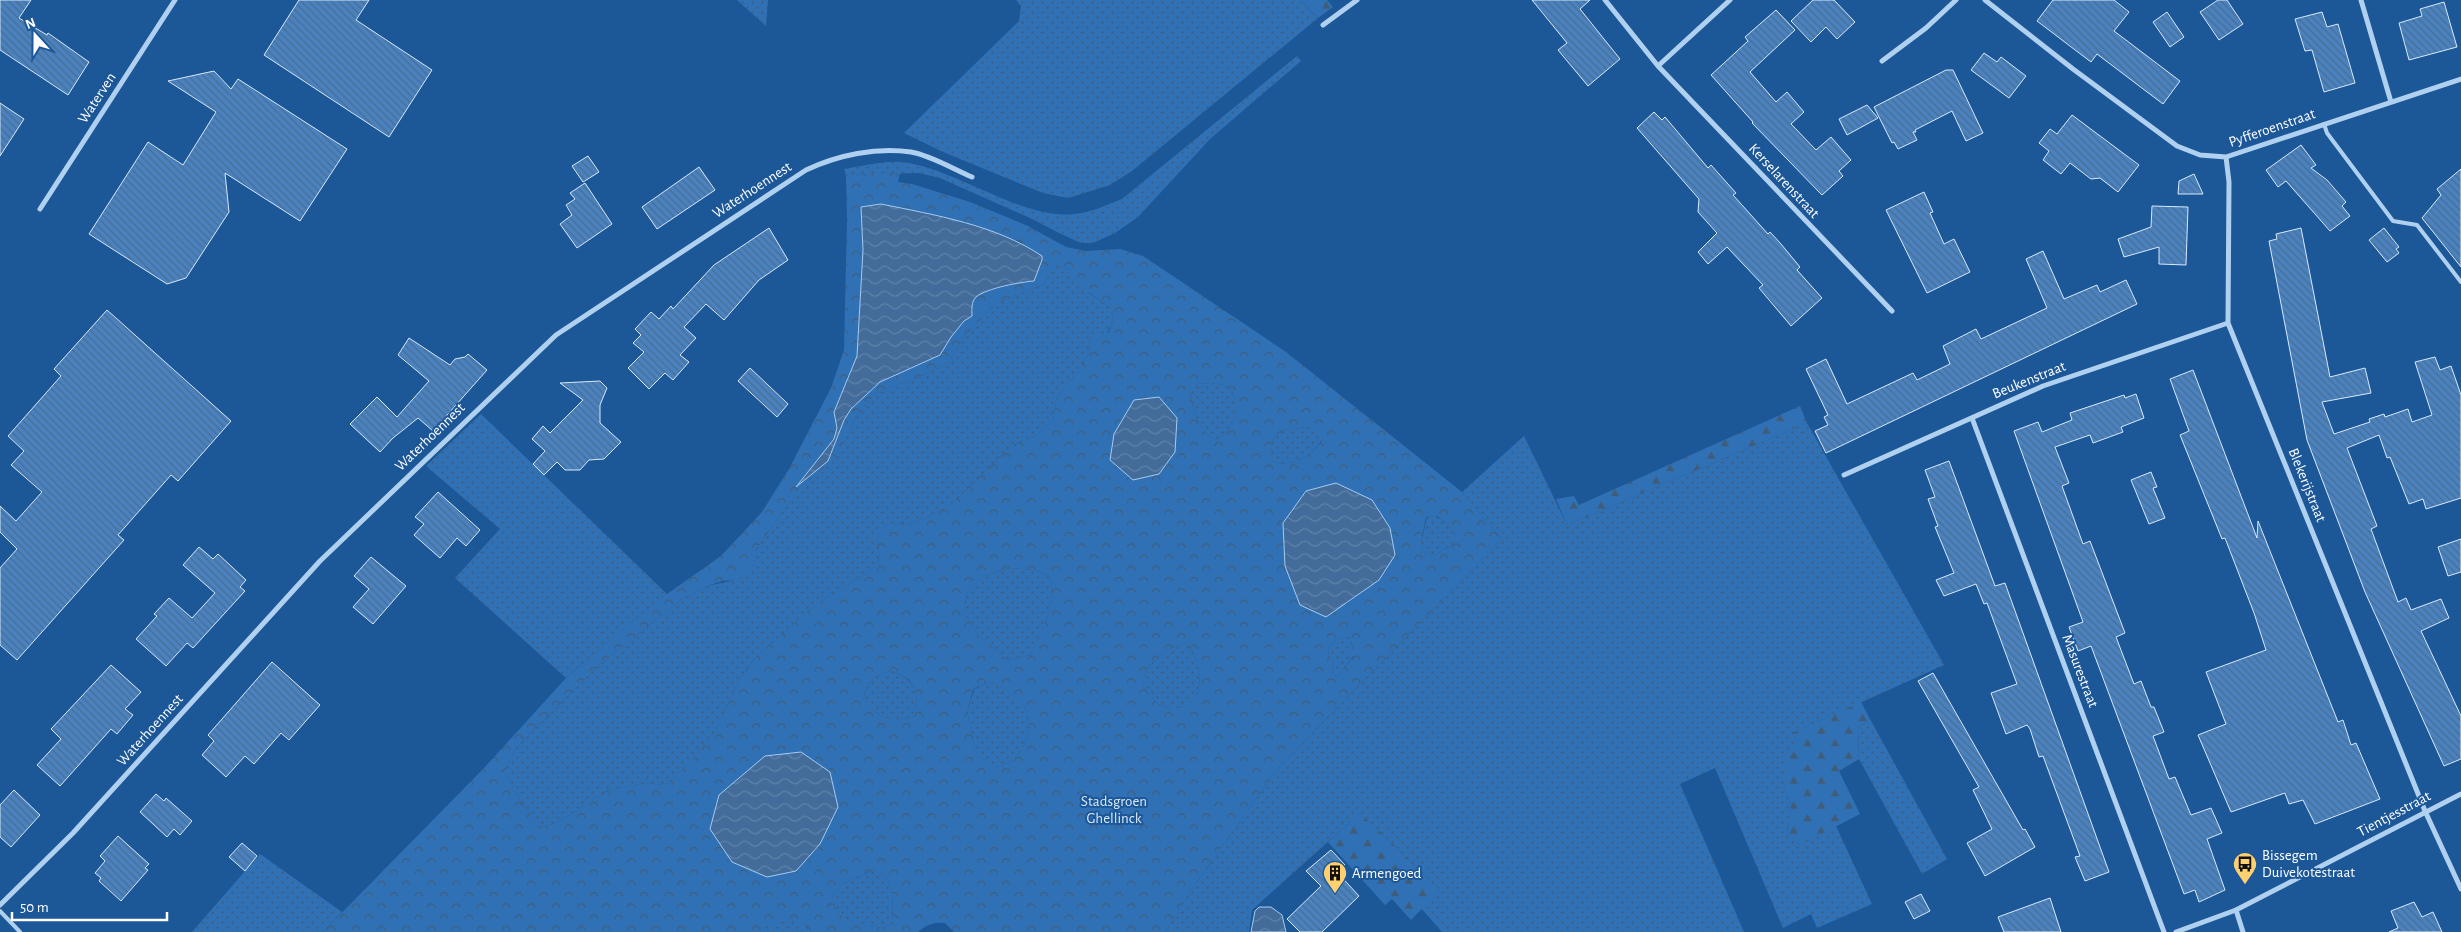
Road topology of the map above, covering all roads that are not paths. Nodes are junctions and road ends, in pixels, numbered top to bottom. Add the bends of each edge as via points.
1 (175, 0) edge
2 (1357, 0) edge
3 (1605, 0) edge
4 (1730, 0) edge
5 (1956, 0) edge
6 (1985, 0) edge
7 (2361, 0) edge
8 (1323, 25) dead end
9 (1882, 61) dead end
10 (1658, 66) junction
11 (2461, 79) edge
12 (2391, 102) junction
13 (2324, 124) junction
14 (2226, 157) junction
15 (972, 177) dead end
16 (40, 209) dead end
17 (2461, 282) edge
18 (1892, 311) dead end
19 (2228, 323) junction
20 (1972, 418) junction
21 (1844, 475) dead end
22 (2461, 794) edge
23 (2425, 811) junction
24 (2461, 889) edge
25 (0, 905) edge
26 (2236, 910) junction
27 (0, 911) edge
28 (20, 932) edge
29 (2164, 932) edge
30 (2176, 932) edge
31 (2243, 932) edge

1 - 16 street, Waterven
2 - 8 street
3 - 10 street, Kerselarenstraat
4 - 10 street
5 - 9 street via 1926,28
6 - 14 street, Pyfferoenstraat via 2177,146 2200,155
7 - 12 street
10 - 18 street, Kerselarenstraat
11 - 12 street, Pyfferoenstraat
12 - 13 street, Pyfferoenstraat
13 - 14 street, Pyfferoenstraat
13 - 17 lane via 2327,133 2393,221 2417,225
14 - 19 street, Blekerijstraat
15 - 25 street, Waterhoennest via 912,152 832,158 806,170 556,335 320,562 73,833
19 - 20 street, Beukenstraat via 2043,386
19 - 23 street, Blekerijstraat
20 - 21 street, Beukenstraat
20 - 29 street, Masurestraat
22 - 23 street, Tientjesstraat
23 - 24 street, Blekerijstraat
23 - 26 street, Tientjesstraat
26 - 30 street, Tientjesstraat
26 - 31 street
27 - 28 lane

